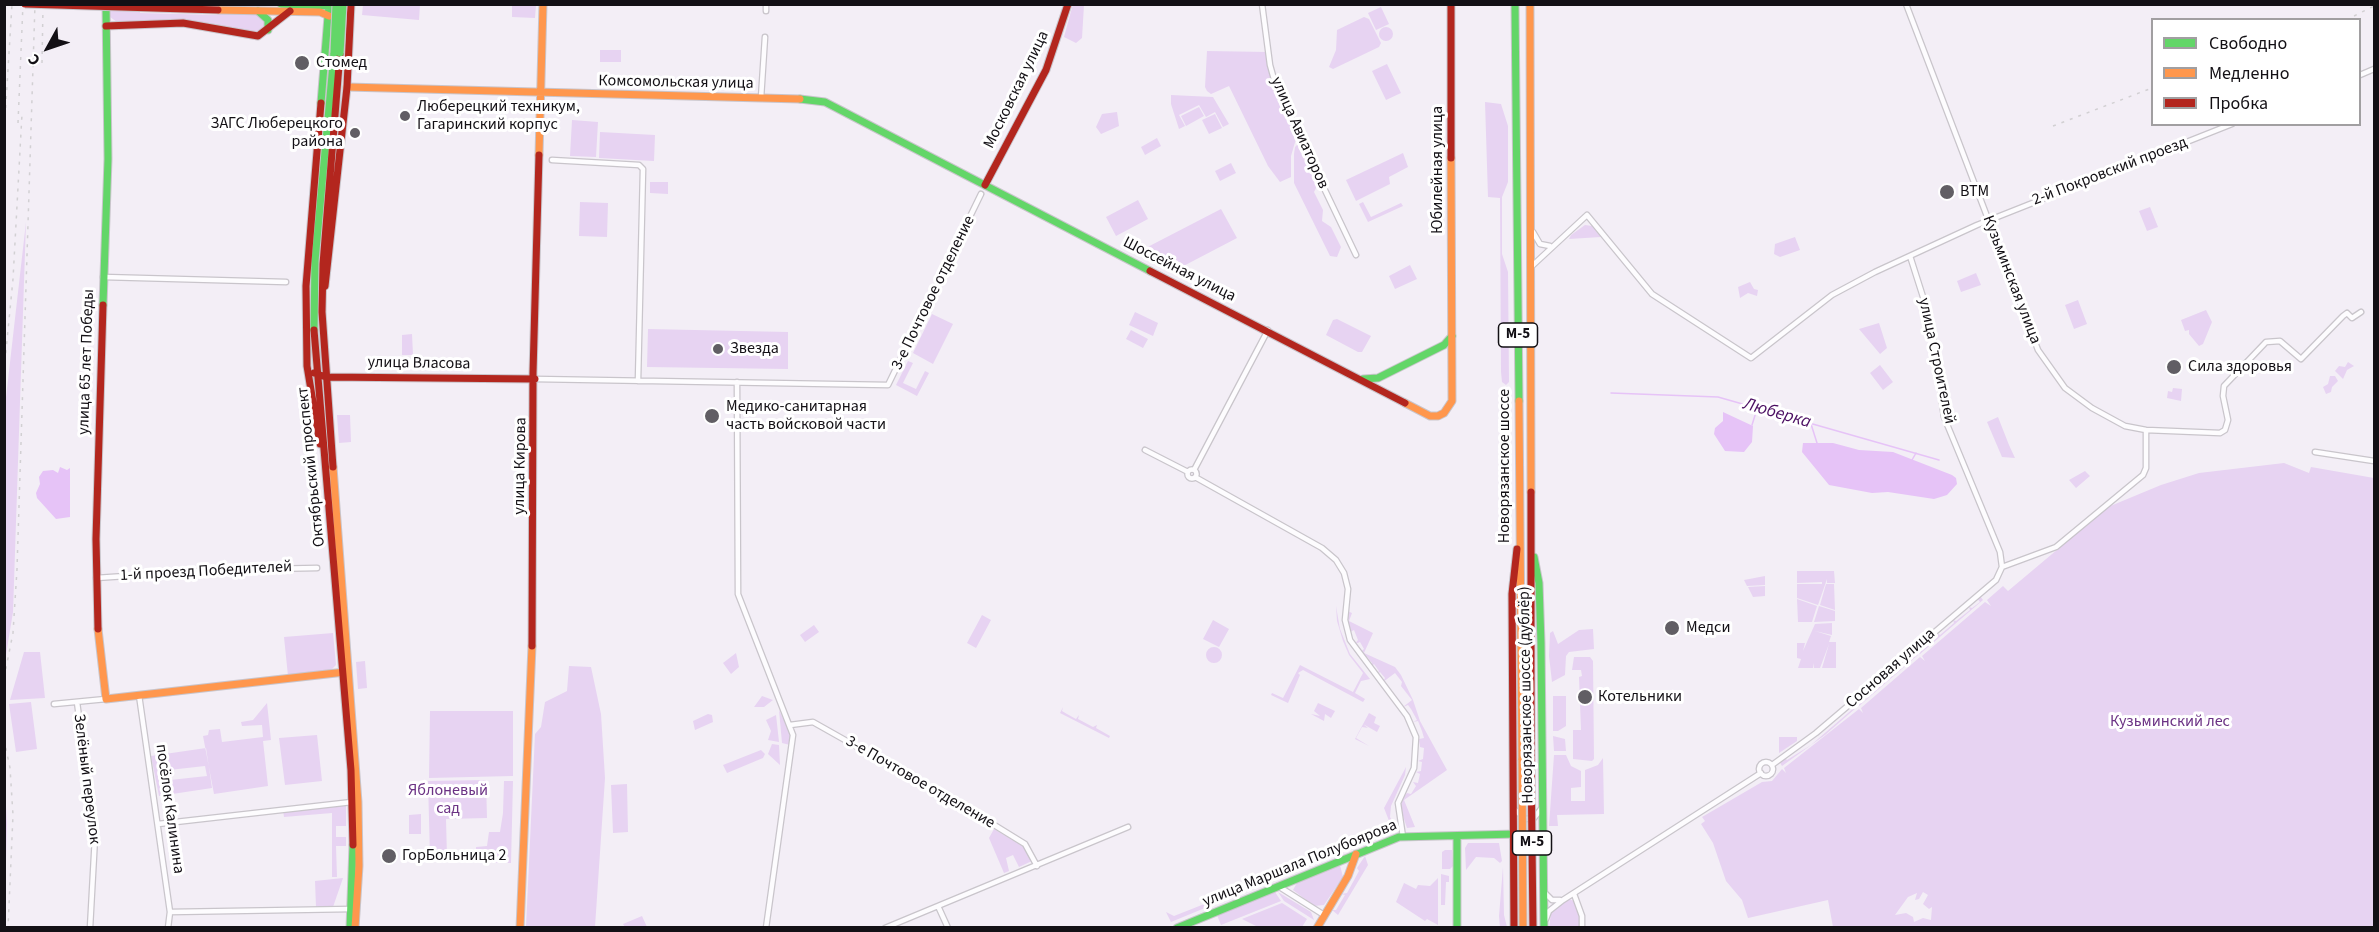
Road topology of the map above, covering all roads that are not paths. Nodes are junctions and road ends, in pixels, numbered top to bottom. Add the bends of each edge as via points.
1 (25, 4) edge
2 (106, 4) edge
3 (281, 4) edge
4 (343, 4) edge
5 (543, 4) edge
6 (1068, 4) edge
7 (1262, 4) edge
8 (1450, 4) edge
9 (1515, 4) edge
10 (1530, 4) edge
11 (1906, 4) edge
12 (331, 5) edge
13 (351, 6) edge
14 (288, 7) edge
15 (256, 10) junction
16 (329, 16) junction
17 (106, 26) junction
18 (266, 32) junction
19 (765, 37) dead end
20 (337, 53) junction
21 (347, 87) junction
22 (540, 94) junction
23 (761, 98) junction
24 (2227, 126) edge
25 (552, 160) dead end
26 (986, 185) junction
27 (981, 194) dead end
28 (1530, 220) junction
29 (1988, 220) junction
30 (1595, 223) junction
31 (1575, 226) junction
32 (1552, 245) junction
33 (1356, 255) dead end
34 (1910, 256) junction
35 (1530, 275) junction
36 (103, 277) junction
37 (286, 282) dead end
38 (322, 312) junction
39 (2361, 312) dead end
40 (1268, 330) junction
41 (1452, 336) junction
42 (1444, 345) junction
43 (1453, 348) junction
44 (307, 366) junction
45 (1386, 374) junction
46 (316, 375) junction
47 (326, 377) junction
48 (535, 379) junction
49 (1360, 379) junction
50 (639, 381) junction
51 (737, 382) junction
52 (1388, 394) junction
53 (2146, 430) junction
54 (1145, 450) dead end
55 (2314, 452) dead end
56 (2374, 461) edge
57 (1191, 471) junction
58 (327, 478) junction
59 (1530, 534) junction
60 (1518, 538) junction
61 (2002, 567) junction
62 (317, 568) dead end
63 (96, 578) junction
64 (345, 672) junction
65 (139, 695) junction
66 (106, 699) junction
67 (77, 702) junction
68 (54, 704) dead end
69 (790, 725) junction
70 (1772, 765) junction
71 (1761, 773) junction
72 (352, 802) junction
73 (1543, 805) junction
74 (1513, 806) junction
75 (158, 824) junction
76 (1128, 827) dead end
77 (1513, 834) junction
78 (1543, 834) junction
79 (1457, 836) junction
80 (1403, 837) junction
81 (1356, 854) junction
82 (1036, 866) junction
83 (1278, 885) junction
84 (1544, 890) junction
85 (1574, 894) junction
86 (1563, 900) junction
87 (938, 906) junction
88 (352, 909) junction
89 (170, 912) junction
90 (1324, 915) junction
91 (90, 927) edge
92 (168, 927) edge
93 (350, 927) edge
94 (355, 927) edge
95 (520, 927) edge
96 (765, 927) edge
97 (885, 927) edge
98 (948, 927) edge
99 (1177, 927) edge
100 (1317, 927) edge
101 (1457, 927) edge
102 (1514, 927) edge
103 (1523, 927) edge
104 (1533, 927) edge
105 (1544, 927) edge
106 (1582, 927) edge

1 - 15 main road, bridge
2 - 17 main road, улица 65 лет Победы
3 - 14 main road
4 - 20 main road, Октябрьский проспект, bridge
5 - 22 main road, улица Кирова
6 - 26 main road, Московская улица via 1046,70
7 - 33 street, улица Авиаторов via 1277,90
8 - 41 main road, Юбилейная улица
9 - 60 main road, Новорязанское шоссе / М-5
10 - 28 main road, Новорязанское шоссе / М-5
11 - 29 street, Кузьминская улица
12 - 13 main road
12 - 14 main road
12 - 16 main road
12 - 20 main road, Октябрьский проспект, bridge
13 - 21 main road
14 - 15 main road
14 - 16 main road
14 - 18 main road
15 - 18 main road via 268,20
16 - 44 main road via 307,267
17 - 18 main road via 183,23 251,35
17 - 36 main road, улица 65 лет Победы via 108,159
19 - 23 street
20 - 38 main road, Октябрьский проспект
20 - 46 main road, Октябрьский проспект via 315,261
21 - 22 main road, Комсомольская улица
21 - 38 main road
22 - 23 main road, Комсомольская улица
22 - 48 main road, улица Кирова
23 - 26 main road, Комсомольская улица via 815,100 835,106
24 - 29 street, 2-й Покровский проезд
25 - 50 street via 639,165 643,169
26 - 40 main road, Шоссейная улица
27 - 51 street, 3-е Почтовое отделение via 888,385
28 - 32 street via 1536,240 1544,246
28 - 35 main road, Новорязанское шоссе / М-5
29 - 34 street, 2-й Покровский проезд
29 - 53 street, Кузьминская улица via 2038,350 2051,372 2065,388 2104,416
30 - 31 street
30 - 31 street via 1587,215
30 - 34 street, 2-й Покровский проезд via 1652,294 1751,358 1838,292
31 - 32 street
32 - 35 street via 1534,263
34 - 61 street, улица Строителей via 1931,322 1943,411 2000,552
35 - 59 main road, Новорязанское шоссе / М-5
36 - 37 street
36 - 63 main road, улица 65 лет Победы
38 - 47 main road, Октябрьский проспект
39 - 53 street, Кузьминская улица via 2352,318 2347,313 2301,359 2280,341 2271,339 2264,344 2224,386 2228,420 2220,434
40 - 49 main road, Шоссейная улица
40 - 57 street
41 - 42 main road
41 - 43 main road, Юбилейная улица
42 - 43 main road
42 - 45 main road
43 - 52 main road, Юбилейная улица via 1452,401 1444,413 1430,416
44 - 46 main road
44 - 58 main road
45 - 49 main road
45 - 52 main road via 1384,387
46 - 47 main road, улица Власова
46 - 58 main road, Октябрьский проспект
47 - 48 main road, улица Власова
47 - 64 main road, Октябрьский проспект
48 - 50 street, 3-е Почтовое отделение
48 - 95 main road, улица Кирова via 531,692
49 - 52 main road, Шоссейная улица
50 - 51 street, 3-е Почтовое отделение
51 - 69 street via 738,594
53 - 61 street via 2143,475 2056,547
54 - 57 street
55 - 56 street
57 - 80 street via 1190,478 1195,477 1322,548 1344,573 1348,588 1345,620 1350,639 1407,716 1416,737 1414,768 1398,803
58 - 64 main road, Октябрьский проспект
59 - 73 main road, Новорязанское шоссе (дублёр) via 1539,583
59 - 104 main road, Новорязанское шоссе / М-5, bridge
60 - 74 main road, Новорязанское шоссе (дублёр) via 1512,594
60 - 103 main road, Новорязанское шоссе / М-5, bridge
61 - 70 street, Сосновая улица via 1995,580 1979,594 1816,733
62 - 63 street, 1-й проезд Победителей
63 - 66 main road, улица 65 лет Победы
64 - 65 main road
64 - 72 main road, Октябрьский проспект
64 - 94 main road, Октябрьский проспект via 358,802
65 - 66 main road
65 - 75 street, посёлок Калинина
66 - 67 street
67 - 68 street
67 - 91 street, Зелёный переулок via 95,837
69 - 82 street, 3-е Почтовое отделение via 813,722 970,810 1025,844
69 - 96 street via 792,747
70 - 71 street, Сосновая улица via 1771,774
70 - 71 street, Сосновая улица via 1762,763
71 - 85 street, Сосновая улица
72 - 75 street
72 - 88 main road, Октябрьский проспект
73 - 74 street via 1538,815 1530,819 1521,818
73 - 78 main road, Новорязанское шоссе (дублёр)
74 - 77 main road, Новорязанское шоссе (дублёр)
75 - 89 street, посёлок Калинина
76 - 82 street
77 - 78 main road, улица Маршала Полубоярова
77 - 79 main road, улица Маршала Полубоярова
77 - 102 main road, Новорязанское шоссе (дублёр)
78 - 84 main road, Новорязанское шоссе (дублёр)
79 - 80 main road, улица Маршала Полубоярова
79 - 101 main road
80 - 81 main road, улица Маршала Полубоярова
81 - 83 main road, улица Маршала Полубоярова
81 - 90 main road via 1348,876
82 - 87 street
83 - 90 street
83 - 99 main road, улица Маршала Полубоярова
84 - 86 street via 1552,900
84 - 105 main road, Новорязанское шоссе (дублёр)
85 - 86 street, Сосновая улица
85 - 106 street
86 - 105 street, Сосновая улица via 1549,911
87 - 97 street
87 - 98 street
88 - 89 street
88 - 93 main road, Октябрьский проспект
89 - 92 street, посёлок Калинина
90 - 100 main road

